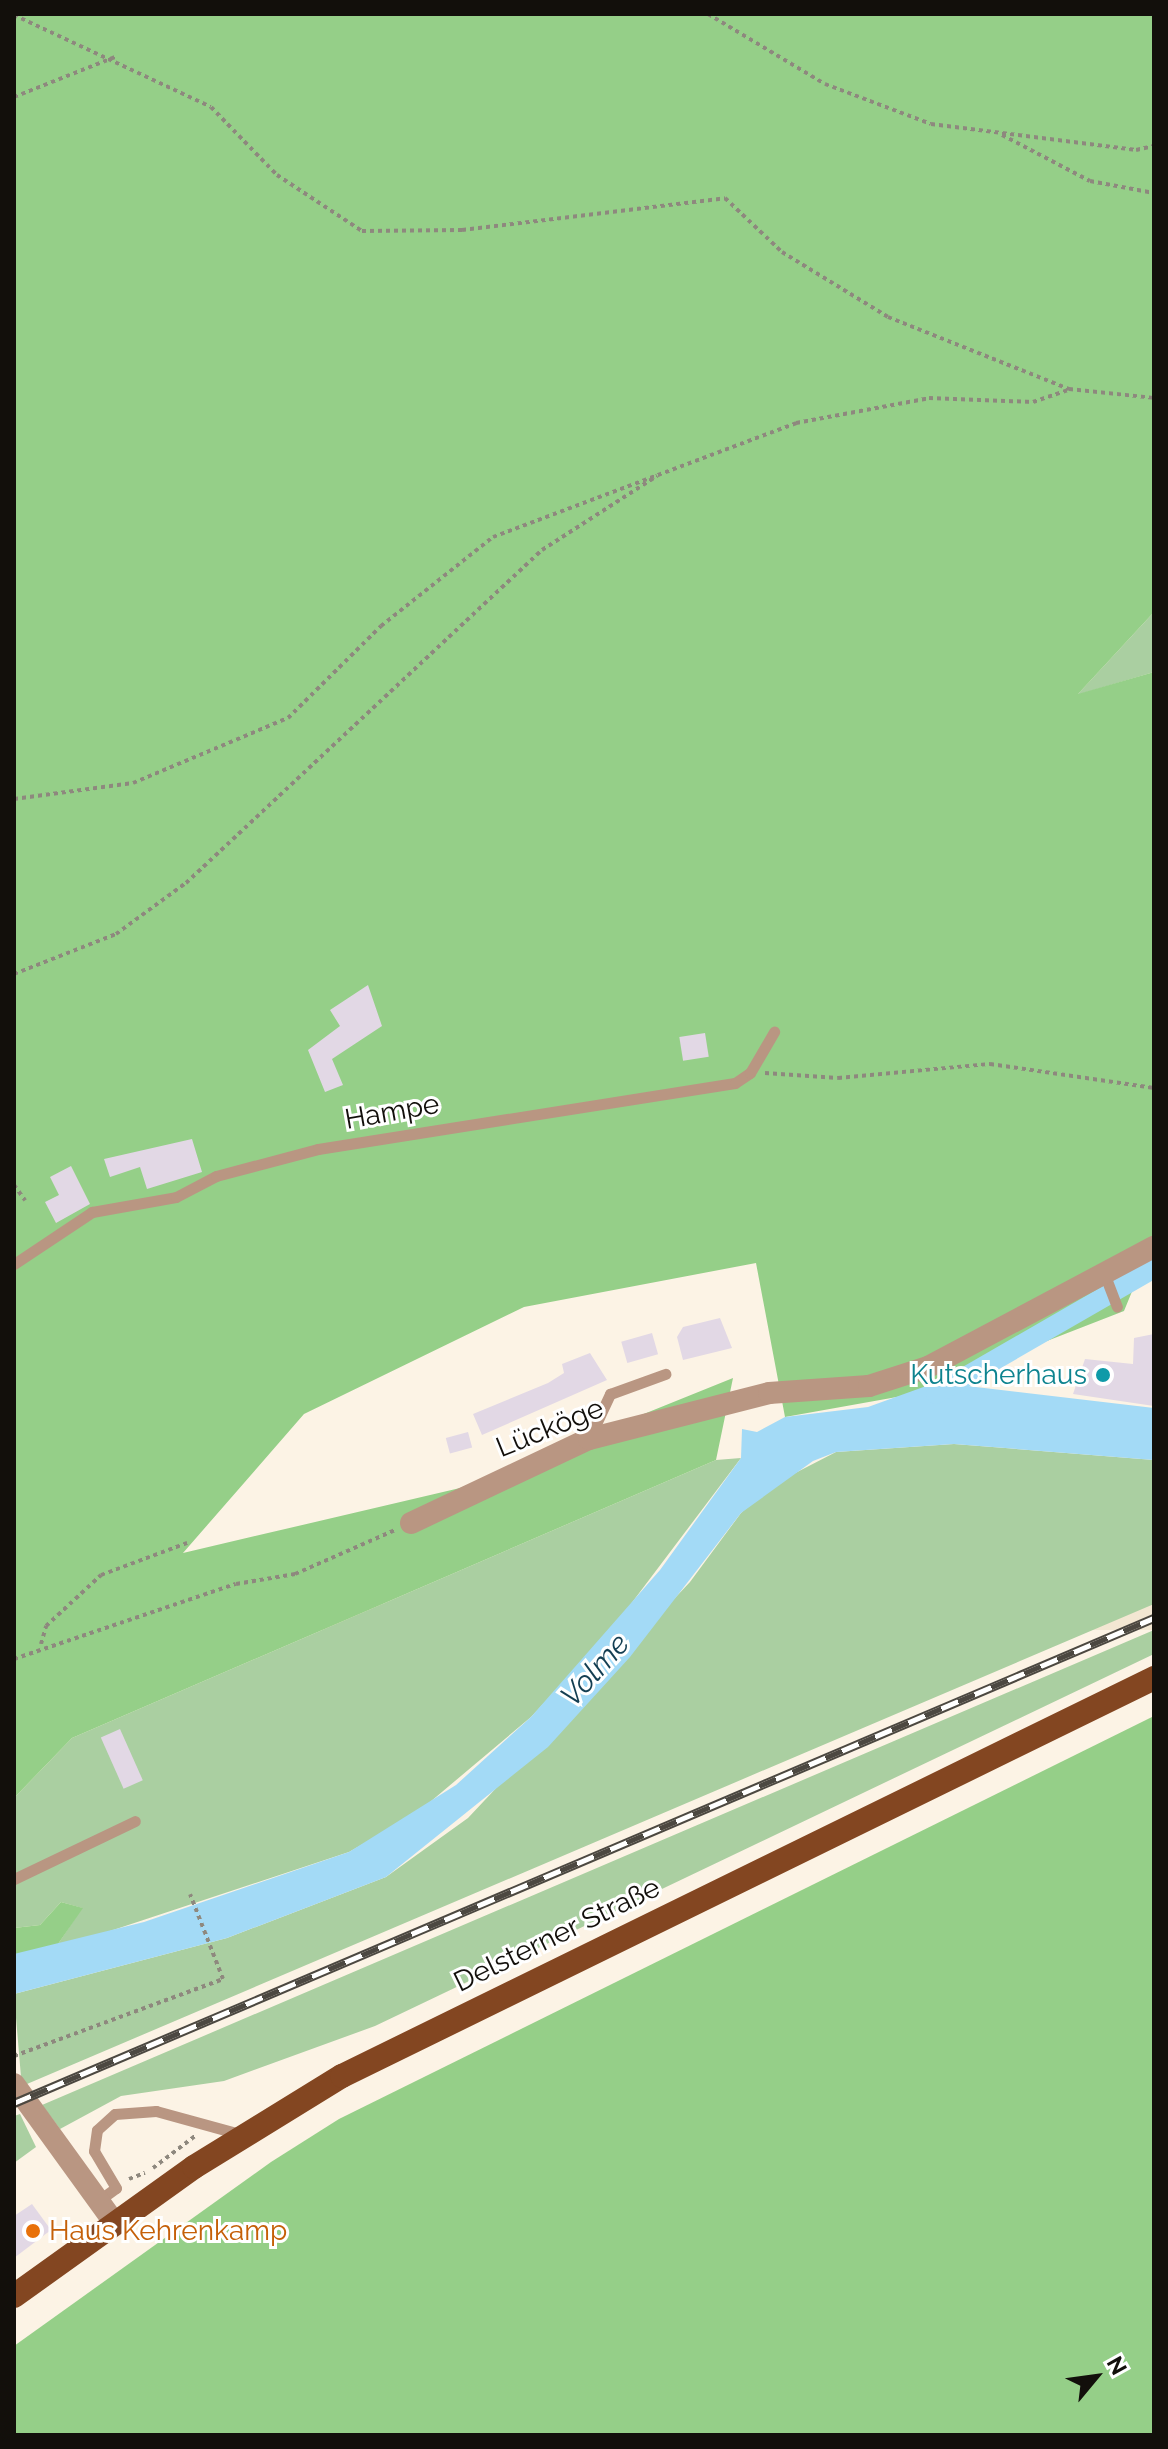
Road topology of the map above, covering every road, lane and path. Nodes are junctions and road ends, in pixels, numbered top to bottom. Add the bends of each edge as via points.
1 (708, 14) edge
2 (14, 15) edge
3 (115, 57) junction
4 (14, 97) edge
5 (1000, 133) junction
6 (1154, 146) edge
7 (1154, 193) edge
8 (1069, 389) junction
9 (1154, 398) edge
10 (666, 470) junction
11 (14, 799) edge
12 (14, 974) edge
13 (774, 1032) dead end
14 (750, 1073) junction
15 (1154, 1088) edge
16 (14, 1185) edge
17 (25, 1200) dead end
18 (1154, 1247) edge
19 (14, 1264) edge
20 (1104, 1273) junction
21 (1117, 1307) dead end
22 (665, 1374) dead end
23 (589, 1439) junction
24 (411, 1523) joint
25 (187, 1543) dead end
26 (41, 1644) junction
27 (14, 1659) edge
28 (1154, 1678) edge
29 (135, 1821) dead end
30 (14, 1879) edge
31 (190, 1894) dead end
32 (14, 2056) edge
33 (14, 2084) edge
34 (243, 2135) junction
35 (97, 2201) junction
36 (114, 2222) junction
37 (14, 2296) edge

1 - 5 path via 872,105
2 - 3 path
3 - 4 path
3 - 8 path via 211,107 277,175 362,231 462,230 725,198 782,252 888,317
5 - 6 path
5 - 7 path via 1090,181
8 - 9 path
8 - 10 path via 1033,402 929,398 796,423
10 - 11 path via 493,537 381,626 288,718 133,783
10 - 12 path via 542,550 186,883 116,934
13 - 14 lane
14 - 15 path via 838,1078 990,1064
14 - 19 lane, Hampe via 735,1083 540,1109 261,1163 176,1197 92,1212
16 - 17 path
18 - 20 street, Lücköge
20 - 21 lane
20 - 23 street, Lücköge via 928,1367 869,1386 769,1393
22 - 23 lane via 610,1394
23 - 24 street, Lücköge
24 - 26 path via 295,1574 236,1584 86,1638
25 - 26 path via 101,1575 46,1626
26 - 27 path
28 - 34 main road, Delsterner Straße via 440,2026
29 - 30 lane
31 - 32 path via 223,1979
33 - 35 street
34 - 35 lane via 156,2111 115,2114 97,2130 94,2151 116,2188
34 - 36 main road, Delsterner Straße
35 - 36 street
36 - 37 main road, Delsterner Straße

